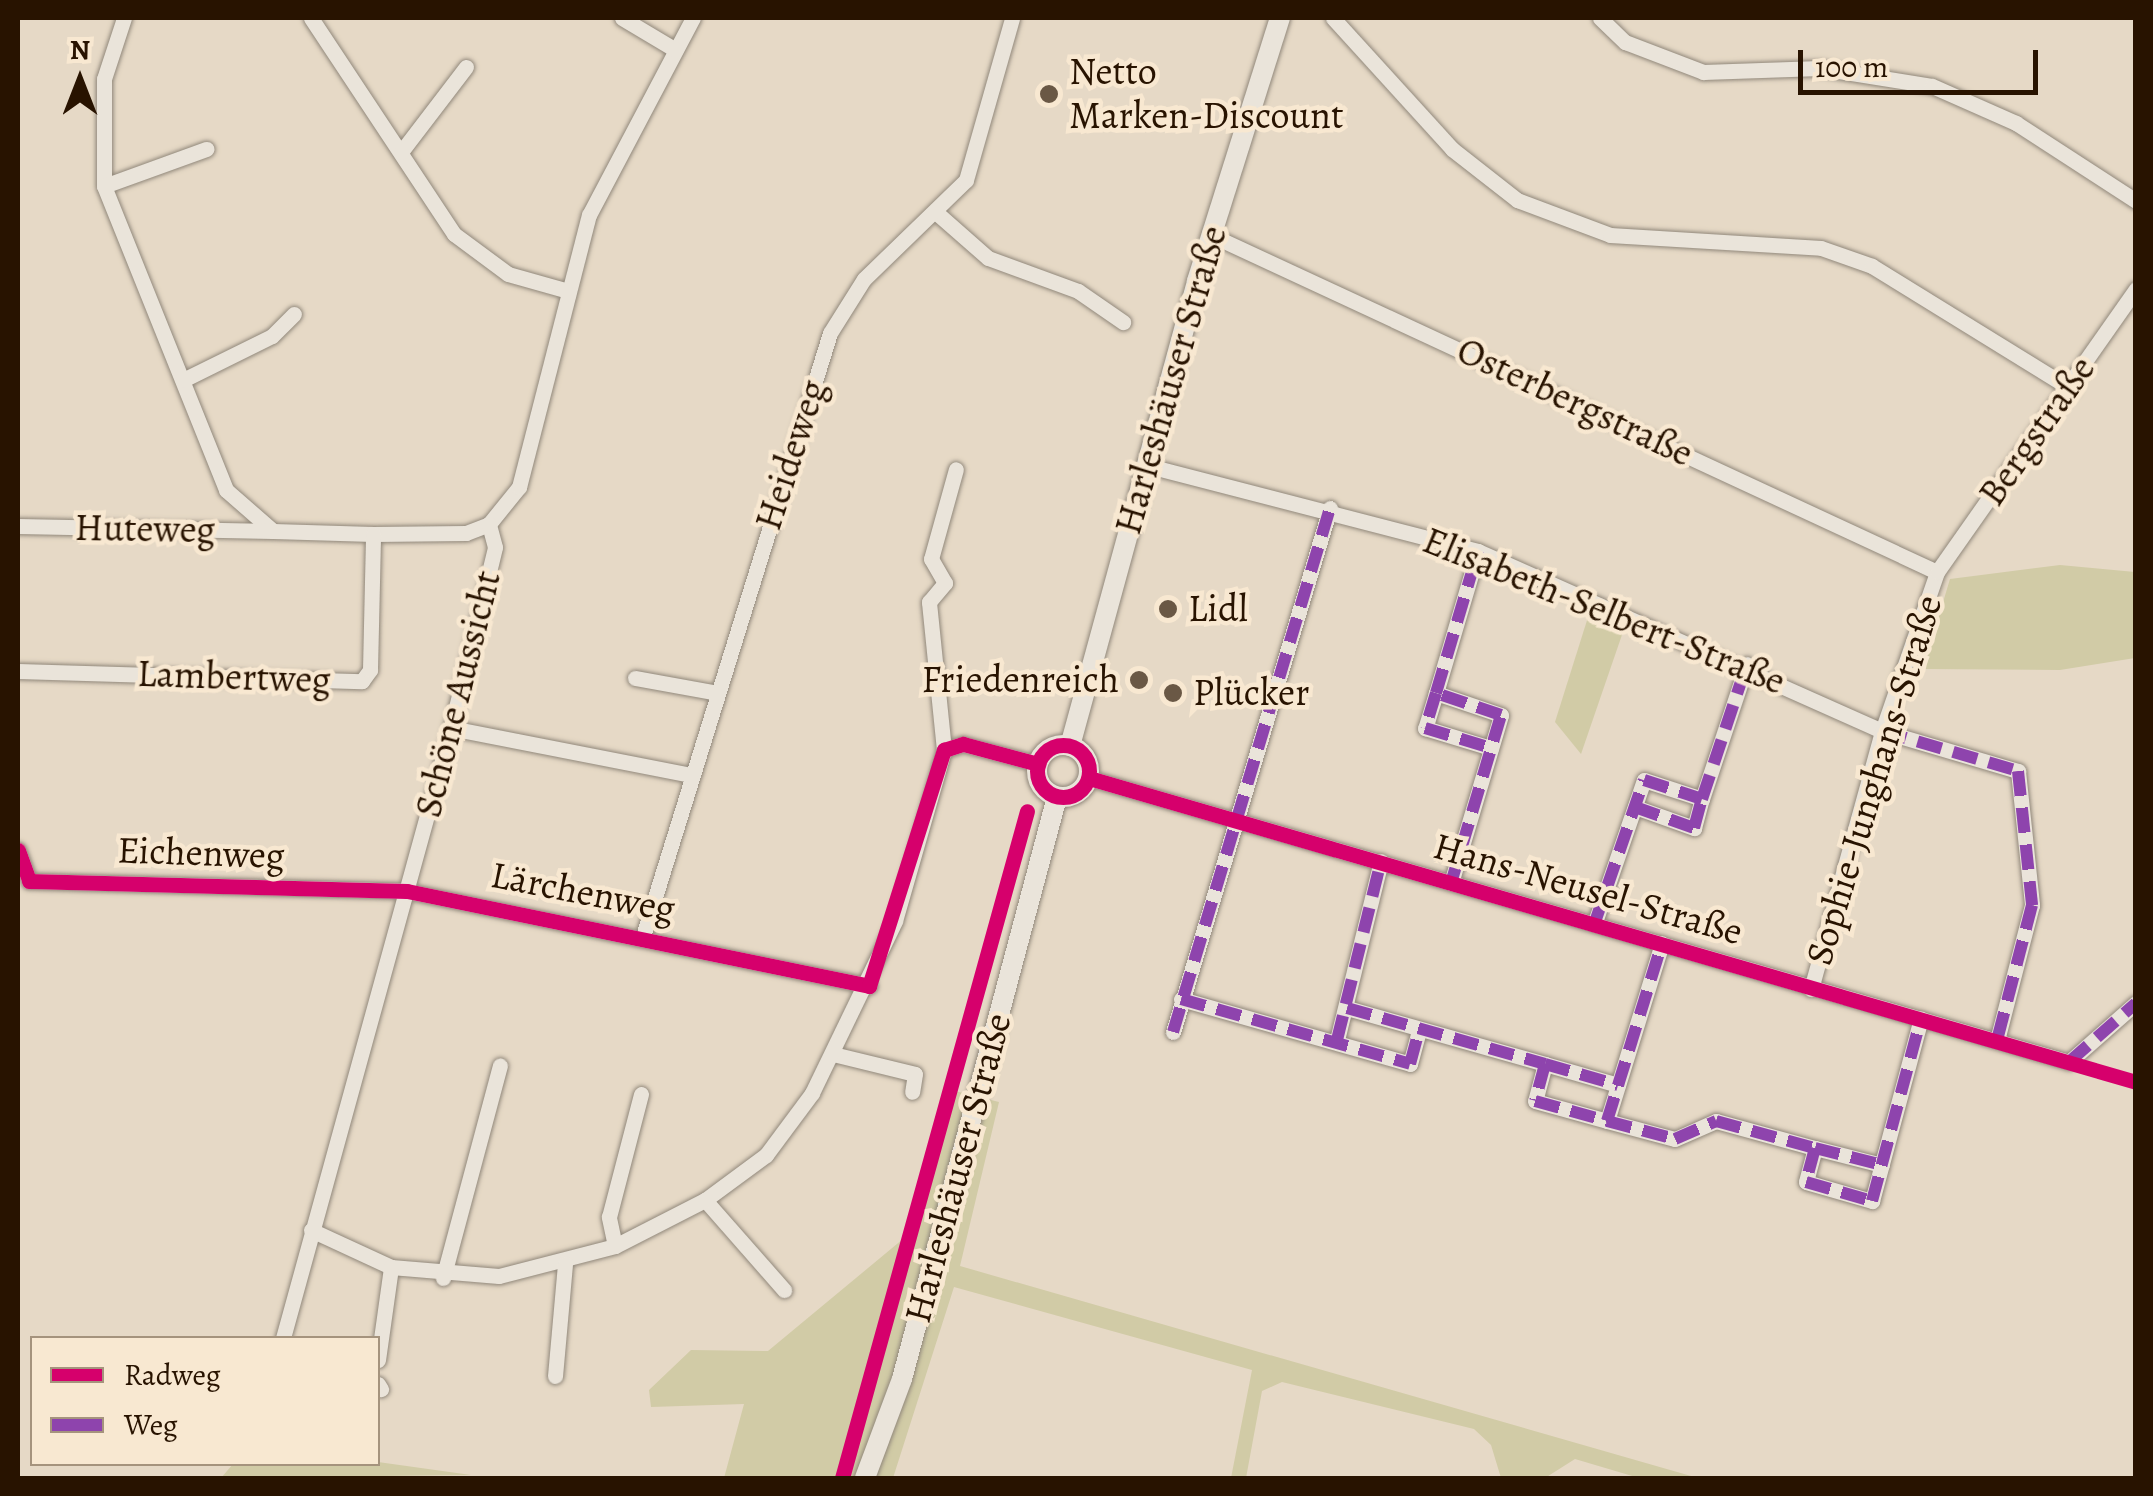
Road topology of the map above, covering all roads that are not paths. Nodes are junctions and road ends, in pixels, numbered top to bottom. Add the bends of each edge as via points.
1 (124, 18) edge
2 (622, 18) edge
3 (693, 18) edge
4 (1012, 18) edge
5 (1280, 18) edge
6 (1333, 18) edge
7 (1600, 18) edge
8 (319, 22) edge
9 (674, 49) junction
10 (466, 67) dead end
11 (206, 149) dead end
12 (400, 152) junction
13 (104, 186) junction
14 (2136, 201) edge
15 (939, 215) junction
16 (1211, 235) junction
17 (2136, 289) edge
18 (566, 290) junction
19 (294, 314) dead end
20 (1123, 322) dead end
21 (183, 380) junction
22 (2071, 389) junction
23 (1145, 465) junction
24 (956, 469) dead end
25 (1330, 508) junction
26 (488, 524) junction
27 (18, 526) edge
28 (272, 531) junction
29 (373, 534) junction
30 (1478, 551) junction
31 (1938, 572) junction
32 (1747, 664) junction
33 (18, 671) edge
34 (635, 678) dead end
35 (713, 692) junction
36 (1436, 694) junction
37 (451, 728) junction
38 (1882, 730) junction
39 (1070, 746) junction
40 (1491, 748) junction
41 (944, 750) junction
42 (1038, 764) junction
43 (686, 774) junction
44 (1089, 778) junction
45 (1053, 795) junction
46 (1702, 798) junction
47 (1636, 807) junction
48 (1235, 816) junction
49 (18, 850) edge
50 (1381, 861) junction
51 (1451, 883) junction
52 (407, 891) junction
53 (1595, 922) junction
54 (643, 936) junction
55 (1662, 943) junction
56 (869, 986) junction
57 (1811, 989) junction
58 (1181, 999) junction
59 (2136, 1002) edge
60 (1348, 1008) junction
61 (1921, 1018) junction
62 (1419, 1030) junction
63 (1172, 1032) dead end
64 (1337, 1040) junction
65 (1997, 1040) junction
66 (833, 1054) junction
67 (1545, 1064) junction
68 (500, 1066) dead end
69 (1618, 1085) junction
70 (912, 1092) dead end
71 (642, 1094) dead end
72 (1607, 1121) junction
73 (1815, 1148) junction
74 (1882, 1165) junction
75 (705, 1200) junction
76 (312, 1230) junction
77 (615, 1246) junction
78 (566, 1263) junction
79 (391, 1267) junction
80 (444, 1278) junction
81 (784, 1290) dead end
82 (283, 1336) edge
83 (380, 1346) edge
84 (555, 1376) dead end
85 (864, 1478) edge

1 - 13 street via 104,79
2 - 9 street via 643,38
3 - 9 street, Schöne Aussicht
4 - 15 street, Heideweg via 972,165
5 - 16 main road, Harleshäuser Straße
6 - 22 street via 1452,149 1518,200 1610,235 1822,248 1872,266
7 - 14 street via 1625,42 1703,72 1820,68 1932,86 2016,124
8 - 12 street
9 - 18 street, Schöne Aussicht via 589,215
10 - 12 street
11 - 13 street
12 - 18 street via 454,234 508,274
13 - 21 street via 141,295
15 - 20 street via 988,258 1078,291
15 - 35 street, Heideweg via 864,279 830,334
16 - 23 main road, Harleshäuser Straße
16 - 31 street, Osterbergstraße
17 - 22 street, Bergstraße
18 - 26 street, Schöne Aussicht via 519,487
19 - 21 street via 272,336
21 - 28 street via 226,490
22 - 31 street, Bergstraße
23 - 25 street, Elisabeth-Selbert-Straße
23 - 39 main road, Harleshäuser Straße
24 - 41 street via 931,559 946,583 930,602
25 - 30 street, Elisabeth-Selbert-Straße
25 - 48 street
26 - 29 street, Huteweg
26 - 37 street, Schöne Aussicht via 496,547
27 - 28 street, Huteweg
28 - 29 street, Huteweg
29 - 33 street, Lambertweg via 362,681
30 - 32 street, Elisabeth-Selbert-Straße
30 - 36 street
31 - 38 street, Sophie-Junghans-Straße
32 - 38 street, Elisabeth-Selbert-Straße
32 - 46 street
34 - 35 street
35 - 43 street, Heideweg
36 - 40 street via 1501,715
36 - 40 street via 1425,728
37 - 43 street
37 - 52 street, Schöne Aussicht
38 - 57 street, Sophie-Junghans-Straße
38 - 65 street, Elisabeth-Selbert-Straße via 2018,771 2032,906
39 - 42 main road via 1050,748
39 - 44 main road via 1086,758
40 - 51 street
41 - 42 street via 963,744
41 - 56 street
42 - 45 main road
43 - 54 street, Heideweg
44 - 45 main road via 1077,794
44 - 48 street, Hans-Neusel-Straße
45 - 85 main road, Harleshäuser Straße via 902,1379
46 - 47 street via 1644,780
46 - 47 street via 1694,828
47 - 53 street
48 - 50 street, Hans-Neusel-Straße
48 - 58 street
49 - 52 street, Eichenweg via 29,881
50 - 51 street, Hans-Neusel-Straße
50 - 60 street
51 - 53 street, Hans-Neusel-Straße
52 - 54 street, Lärchenweg
52 - 76 street, Schöne Aussicht
53 - 55 street, Hans-Neusel-Straße
54 - 56 street, Lärchenweg
55 - 57 street, Hans-Neusel-Straße
55 - 69 street
56 - 66 street
57 - 61 street, Hans-Neusel-Straße
58 - 63 street
58 - 64 street
59 - 65 street, Hans-Neusel-Straße via 2069,1062
60 - 62 street
60 - 64 street
61 - 65 street, Hans-Neusel-Straße
61 - 74 street
62 - 64 street via 1410,1064
62 - 67 street
66 - 70 street via 915,1074
66 - 75 street via 792,1127
67 - 69 street
67 - 72 street via 1535,1101
68 - 80 street
69 - 72 street
71 - 77 street via 609,1217
72 - 73 street via 1675,1139 1716,1121
73 - 74 street
73 - 74 street via 1806,1182 1872,1201
75 - 77 street
75 - 81 street
76 - 79 street
76 - 82 street, Schöne Aussicht
77 - 78 street
78 - 80 street
78 - 84 street
79 - 80 street
79 - 83 street

